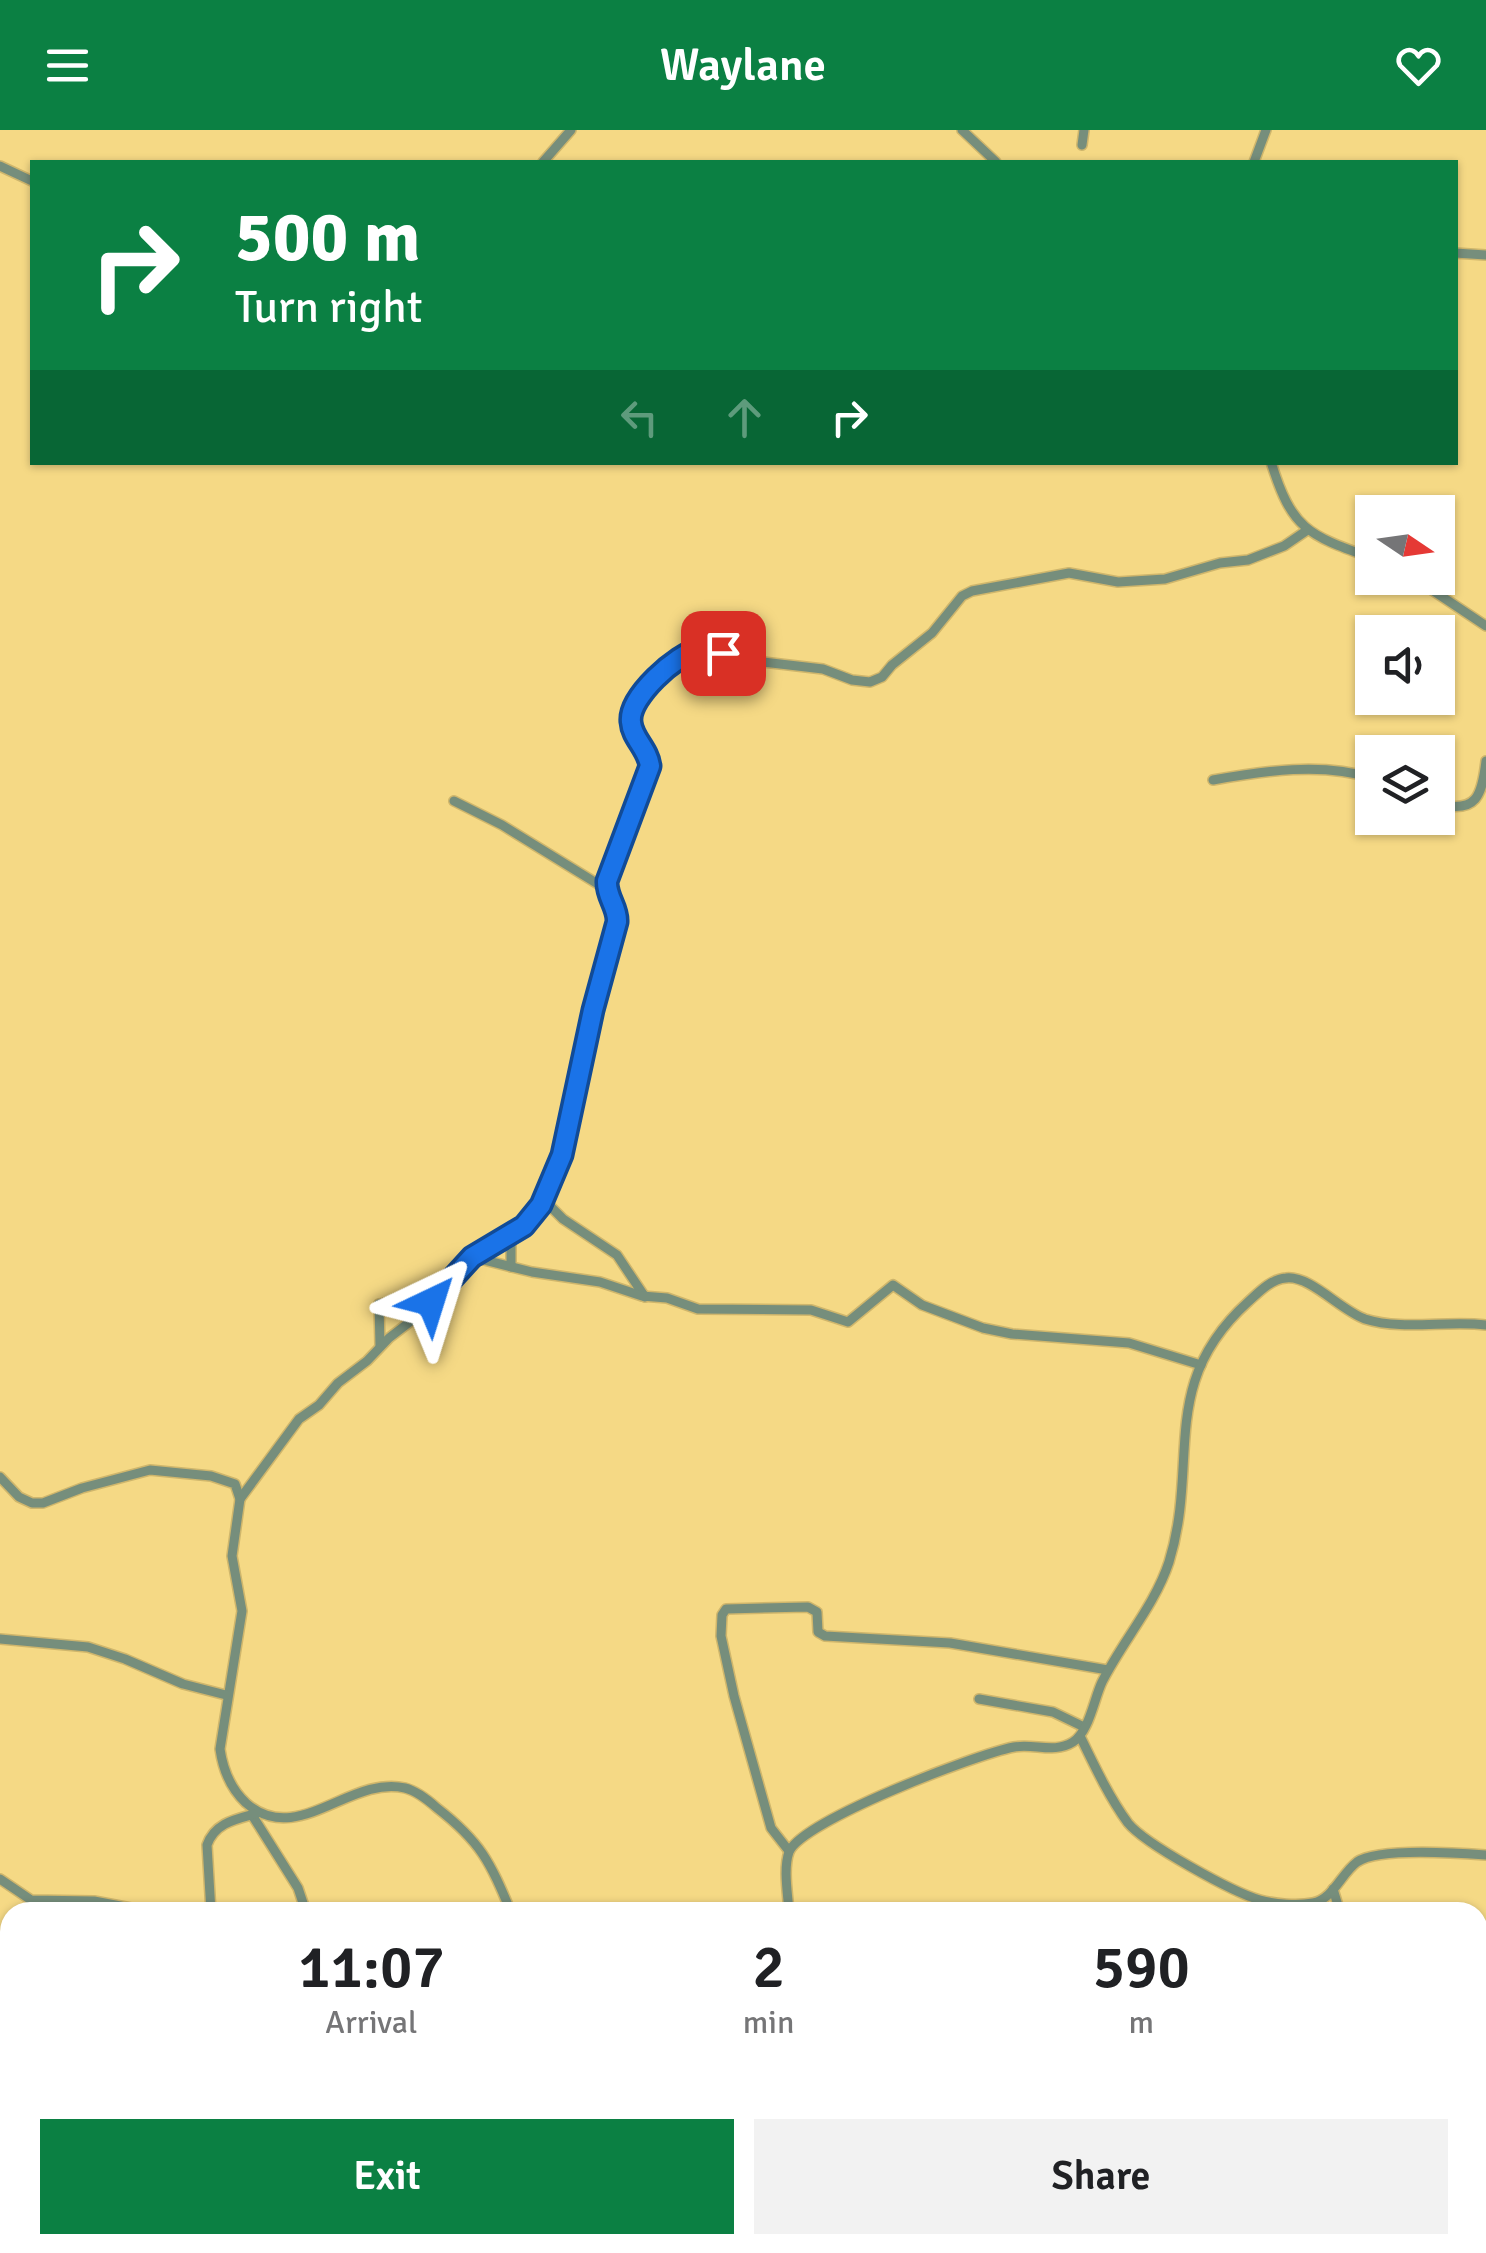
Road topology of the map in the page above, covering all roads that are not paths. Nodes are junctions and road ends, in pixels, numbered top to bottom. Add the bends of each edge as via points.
1 (571, 130) edge
2 (962, 130) edge
3 (1084, 130) edge
4 (1266, 130) edge
5 (1082, 145) dead end
6 (546, 160) edge
7 (994, 160) edge
8 (1255, 160) edge
9 (0, 166) edge
10 (30, 180) edge
11 (1458, 252) edge
12 (1486, 255) edge
13 (1271, 465) edge
14 (1306, 530) junction
15 (1355, 551) edge
16 (1440, 595) edge
17 (1486, 626) edge
18 (1486, 760) edge
19 (1355, 775) edge
20 (1213, 780) dead end
21 (454, 801) dead end
22 (1455, 807) edge
23 (606, 889) junction
24 (544, 1200) junction
25 (511, 1233) junction
26 (472, 1257) junction
27 (511, 1267) junction
28 (645, 1296) junction
29 (431, 1302) junction
30 (1486, 1325) edge
31 (380, 1346) junction
32 (1202, 1365) junction
33 (0, 1477) edge
34 (233, 1483) junction
35 (253, 1484) junction
36 (240, 1499) junction
37 (0, 1639) edge
38 (1108, 1670) junction
39 (226, 1695) junction
40 (978, 1698) dead end
41 (1082, 1731) junction
42 (255, 1814) junction
43 (790, 1851) junction
44 (1486, 1855) edge
45 (0, 1879) edge
46 (1333, 1889) junction
47 (99, 1902) edge
48 (210, 1902) edge
49 (303, 1902) edge
50 (506, 1902) edge
51 (789, 1902) edge
52 (1296, 1902) edge
53 (1315, 1902) edge
54 (1337, 1902) edge

1 - 6 street
2 - 7 street
3 - 5 street
4 - 8 street
9 - 10 street
11 - 12 street
13 - 14 street via 1288,509
14 - 15 street
14 - 23 street via 1248,560 1165,580 1118,582 1069,573 972,592 870,682 703,647 678,658 632,708 631,724 650,766
16 - 17 street
18 - 22 street via 1474,801
19 - 20 street via 1306,770
21 - 23 street
23 - 24 street via 617,922 562,1155
24 - 25 street
24 - 28 street via 617,1255
25 - 26 street
25 - 27 street
26 - 27 street
26 - 29 street
27 - 28 street
28 - 32 street via 698,1310 811,1310 848,1322 893,1285 922,1305 982,1328 1129,1343
29 - 31 street
29 - 31 street via 409,1308 379,1304
30 - 32 street via 1398,1325 1364,1318 1302,1279 1280,1278 1233,1315
31 - 35 street via 299,1419
32 - 38 street via 1184,1420 1169,1561
33 - 34 street via 32,1503 150,1470
34 - 35 street
34 - 36 street
35 - 36 street
36 - 39 street via 232,1556 242,1611
37 - 39 street via 88,1647
38 - 41 street
38 - 43 street via 950,1643 826,1636 818,1632 817,1612 808,1607 726,1609 722,1636 734,1696 771,1828
39 - 42 street via 223,1768
40 - 41 street via 1052,1712
41 - 43 street via 1056,1749 1011,1747 938,1770 824,1824
41 - 52 street via 1114,1802 1149,1844 1262,1900
42 - 48 street via 229,1821 209,1837
42 - 49 street
42 - 50 street via 294,1818 380,1787 411,1790 476,1840
43 - 51 street
44 - 46 street via 1367,1856
45 - 47 street via 32,1900
46 - 53 street
46 - 54 street

